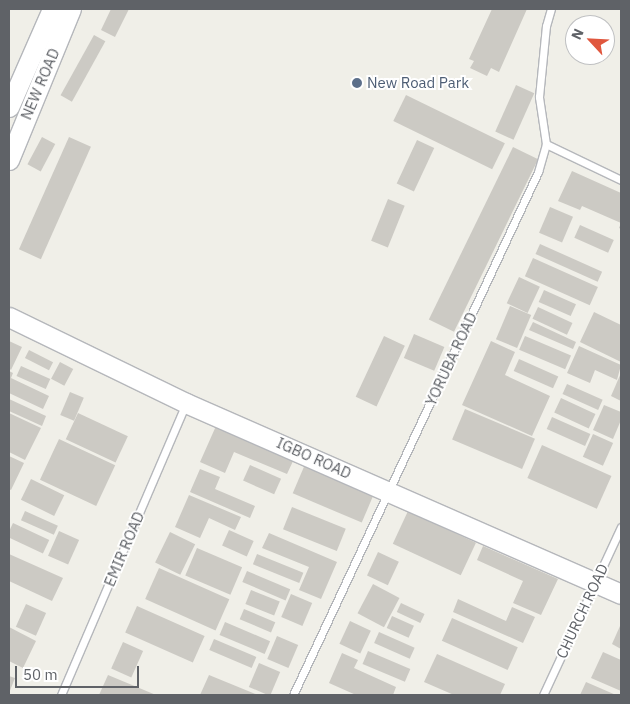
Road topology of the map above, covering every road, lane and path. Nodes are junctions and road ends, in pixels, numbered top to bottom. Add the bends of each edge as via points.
1 (52, 9) edge
2 (72, 9) edge
3 (551, 9) edge
4 (9, 107) edge
5 (546, 144) junction
6 (9, 160) edge
7 (621, 180) edge
8 (9, 317) edge
9 (186, 403) junction
10 (388, 490) junction
11 (621, 527) edge
12 (596, 583) junction
13 (621, 594) edge
14 (61, 695) edge
15 (293, 695) edge
16 (543, 695) edge

1 - 4 street, NEW ROAD
2 - 6 street, NEW ROAD
3 - 5 lane, YORUBA ROAD via 546,26 539,97
5 - 7 lane
5 - 10 lane, YORUBA ROAD via 534,181
8 - 9 street, IGBO ROAD
9 - 10 street, IGBO ROAD
9 - 14 lane, EMIR ROAD
10 - 12 street, IGBO ROAD
10 - 15 lane, YORUBA ROAD
11 - 12 lane, CHURCH ROAD
12 - 13 street, IGBO ROAD
12 - 16 lane, CHURCH ROAD

